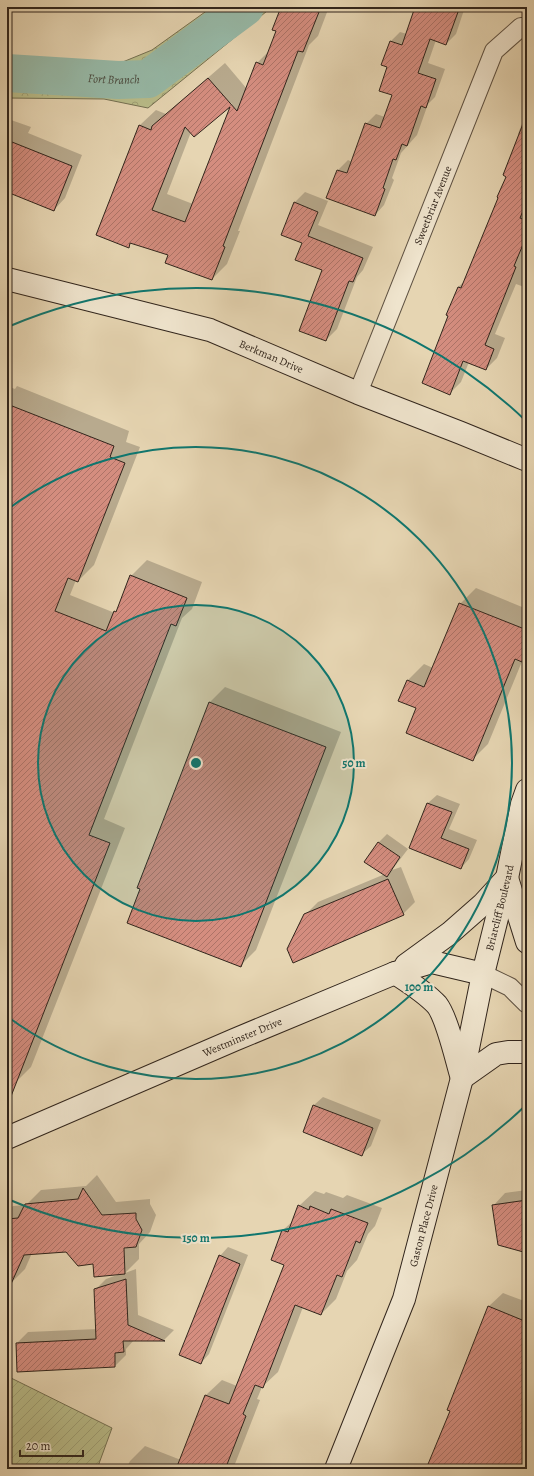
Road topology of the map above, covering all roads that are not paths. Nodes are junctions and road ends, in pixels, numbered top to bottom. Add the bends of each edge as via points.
1 (524, 27) edge
2 (7, 279) edge
3 (358, 393) junction
4 (527, 460) edge
5 (527, 790) edge
6 (507, 878) junction
7 (527, 942) edge
8 (395, 973) junction
9 (483, 974) junction
10 (527, 1004) edge
11 (527, 1052) edge
12 (462, 1078) junction
13 (7, 1138) edge
14 (336, 1469) edge

1 - 3 street, Sweetbriar Avenue via 494,51
2 - 3 street, Berkman Drive via 210,330
3 - 4 street, Berkman Drive
5 - 6 street, Briarcliff Boulevard
6 - 7 street
6 - 8 street via 483,904 450,933
6 - 9 street, Briarcliff Boulevard
8 - 9 street, Westminster Drive via 432,962
8 - 12 street via 438,1006
8 - 13 street, Westminster Drive
9 - 10 street via 510,987
9 - 12 street, Gaston Place Drive
11 - 12 street via 496,1054
12 - 14 street, Gaston Place Drive via 404,1298

